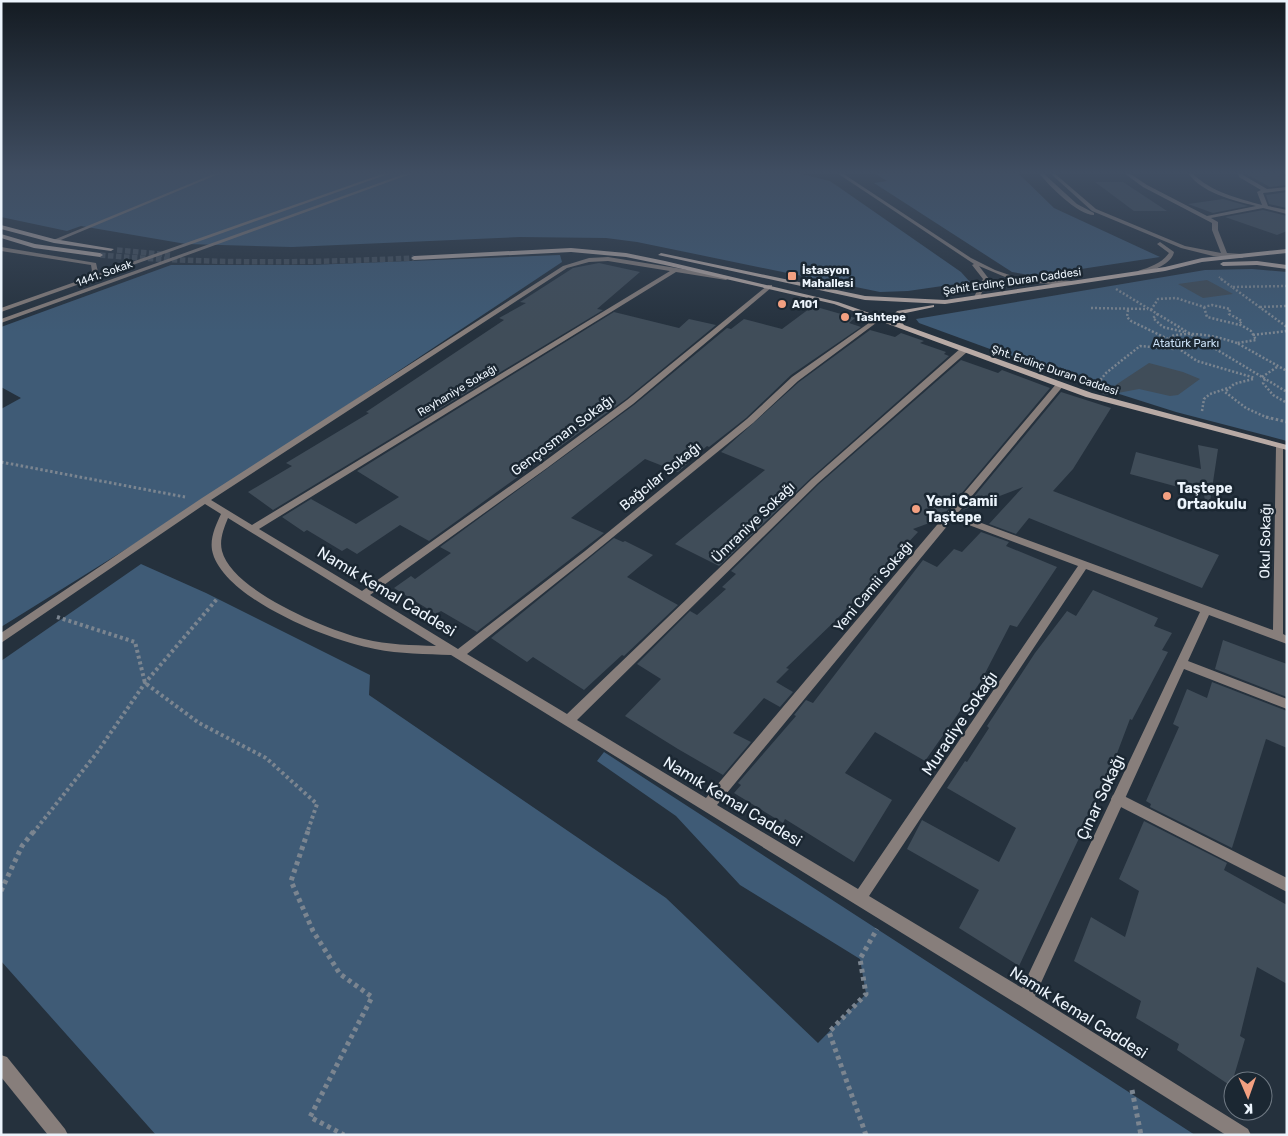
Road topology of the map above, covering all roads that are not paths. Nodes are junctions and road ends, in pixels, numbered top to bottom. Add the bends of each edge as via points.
1 (90, 226) edge
2 (239, 226) edge
3 (264, 226) edge
4 (918, 226) edge
5 (1118, 226) edge
6 (1133, 226) edge
7 (1215, 226) edge
8 (1, 227) edge
9 (1, 236) edge
10 (54, 241) junction
11 (1, 249) edge
12 (111, 249) tunnel mouth
13 (1287, 251) edge
14 (1, 253) edge
15 (22, 253) junction
16 (100, 255) tunnel mouth
17 (1225, 255) junction
18 (1242, 256) junction
19 (969, 260) junction
20 (1287, 267) edge
21 (1165, 269) junction
22 (674, 271) junction
23 (1140, 272) junction
24 (741, 280) junction
25 (80, 282) junction
26 (1071, 283) junction
27 (770, 286) junction
28 (977, 297) junction
29 (865, 298) junction
30 (945, 302) junction
31 (849, 308) junction
32 (1, 310) edge
33 (878, 319) junction
34 (1, 321) edge
35 (901, 326) junction
36 (964, 350) junction
37 (1060, 385) junction
38 (1284, 447) edge
39 (205, 500) junction
40 (226, 513) junction
41 (950, 515) junction
42 (252, 529) junction
43 (1084, 565) junction
44 (362, 596) junction
45 (1206, 610) junction
46 (1282, 638) edge
47 (1, 639) edge
48 (456, 653) junction
49 (1182, 663) junction
50 (1287, 704) edge
51 (568, 721) junction
52 (1118, 799) junction
53 (708, 806) junction
54 (1287, 885) edge
55 (860, 898) junction
56 (1025, 999) junction
57 (1, 1063) edge
58 (59, 1135) edge
59 (1242, 1135) edge

1 - 10 street
2 - 25 street, 1441. Sokak
3 - 34 street, 1441. Sokak
4 - 19 street
5 - 23 street via 1170,249 1171,256 1161,264
6 - 17 street via 1183,247
7 - 17 street
8 - 10 main road
9 - 16 main road via 34,246
10 - 12 main road
11 - 15 street
13 - 18 main road, Şehit Erdinç Duran Caddesi
14 - 15 street
15 - 25 street via 94,264 95,272
17 - 18 street
18 - 21 main road, Şehit Erdinç Duran Caddesi via 1202,260
19 - 26 street via 1018,280
19 - 28 street via 986,279
20 - 21 main road via 1258,263
21 - 23 main road, Şehit Erdinç Duran Caddesi
22 - 24 street
22 - 39 street via 608,259 565,267
22 - 42 street, Reyhaniye Sokağı
23 - 26 main road, Şehit Erdinç Duran Caddesi
24 - 27 main road, Şehit Erdinç Duran Caddesi
24 - 29 main road, Şehit Erdinç Duran Caddesi via 626,254 552,250 414,255 549,245 600,246 636,250
25 - 32 street, 1441. Sokak
26 - 28 main road, Şehit Erdinç Duran Caddesi
27 - 31 main road, Şehit Erdinç Duran Caddesi
27 - 44 street, Gençosman Sokağı via 615,413
28 - 30 main road, Şehit Erdinç Duran Caddesi
29 - 30 main road, Şehit Erdinç Duran Caddesi
29 - 31 main road via 875,303 876,308 864,312
30 - 35 main road via 899,312 895,317
31 - 33 main road, Şht. Erdinç Duran Caddesi
33 - 35 main road, Şht. Erdinç Duran Caddesi
33 - 48 street, Bağcılar Sokağı via 795,379 712,452
35 - 36 main road, Şht. Erdinç Duran Caddesi
36 - 37 main road, Şht. Erdinç Duran Caddesi
36 - 51 street, Ümraniye Sokağı via 815,481
37 - 38 main road, Şht. Erdinç Duran Caddesi
37 - 41 street, Yeni Camii Sokağı
38 - 46 street, Okul Sokağı
39 - 40 street, Namık Kemal Caddesi
39 - 47 street
40 - 42 street, Namık Kemal Caddesi
40 - 48 street via 217,533 218,555 234,576 260,598 314,626 365,643
41 - 43 street
41 - 53 street, Yeni Camii Sokağı
42 - 44 street, Namık Kemal Caddesi
43 - 45 street
43 - 55 street, Muradiye Sokağı
44 - 48 street, Namık Kemal Caddesi
45 - 46 street
45 - 49 street, Çınar Sokağı
48 - 51 street, Namık Kemal Caddesi
49 - 50 street
49 - 52 street, Çınar Sokağı
51 - 53 street, Namık Kemal Caddesi
52 - 54 street
52 - 56 street, Çınar Sokağı
53 - 55 street, Namık Kemal Caddesi
55 - 56 street, Namık Kemal Caddesi
56 - 59 street, Namık Kemal Caddesi
57 - 58 street

